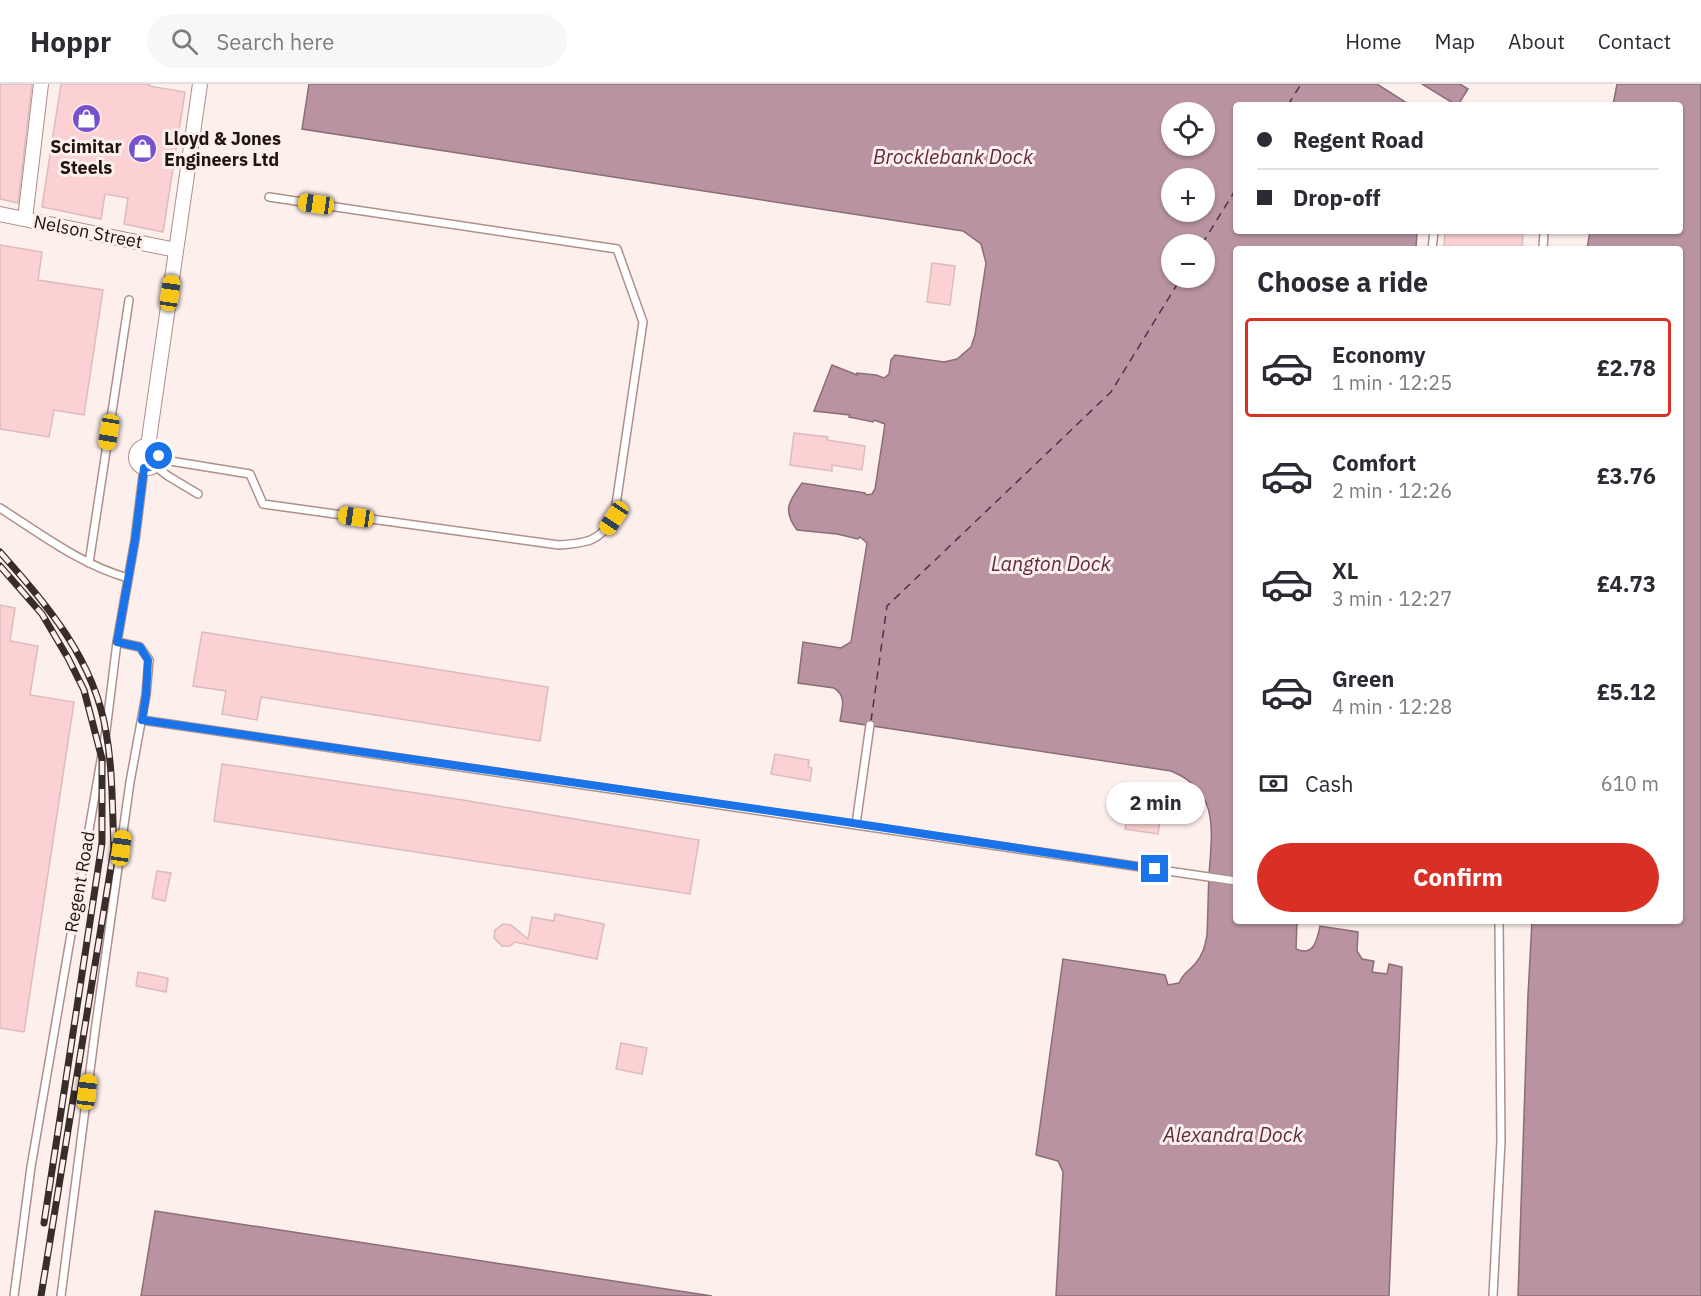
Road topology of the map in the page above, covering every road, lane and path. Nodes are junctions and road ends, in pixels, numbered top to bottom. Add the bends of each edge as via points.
1 (41, 84) edge
2 (200, 84) edge
3 (269, 197) dead end
4 (0, 214) edge
5 (25, 219) junction
6 (176, 250) junction
7 (129, 300) dead end
8 (148, 446) junction
9 (152, 464) junction
10 (198, 494) dead end
11 (0, 508) edge
12 (89, 563) junction
13 (128, 578) junction
14 (117, 642) junction
15 (142, 720) junction
16 (870, 725) dead end
17 (856, 824) junction
18 (1233, 881) edge
19 (1499, 924) edge
20 (14, 1296) edge
21 (61, 1296) edge
22 (1493, 1296) edge

1 - 5 street
2 - 6 street
3 - 9 lane via 618,249 644,322 614,518 604,532 586,543 549,543 263,504 250,474
4 - 5 street, Nelson Street
5 - 6 street, Nelson Street
6 - 8 street
7 - 12 lane
8 - 9 street via 157,452
8 - 9 street via 141,448 136,457 138,464
9 - 10 lane
9 - 13 lane, Regent Road
11 - 12 lane
12 - 13 lane
13 - 14 lane, Regent Road
14 - 15 lane via 140,647 148,660
14 - 20 lane, Regent Road via 105,740 31,1167
15 - 17 lane
15 - 21 lane via 130,782
16 - 17 lane
17 - 18 lane
19 - 22 lane via 1501,1142

